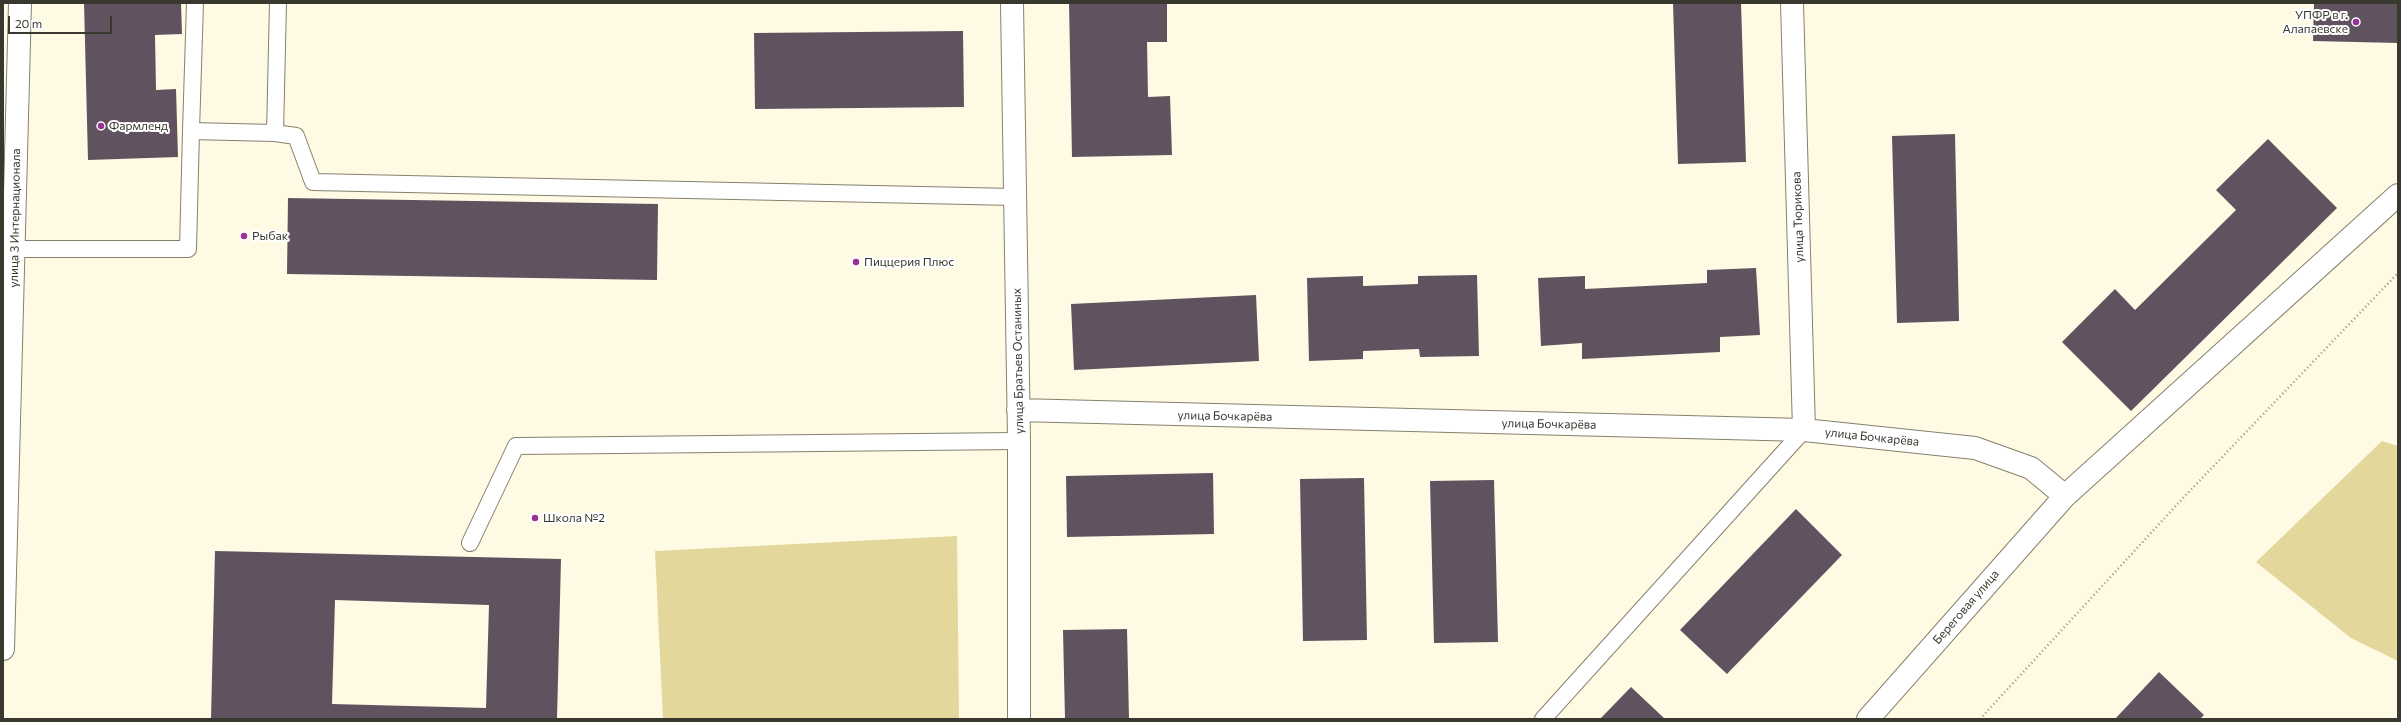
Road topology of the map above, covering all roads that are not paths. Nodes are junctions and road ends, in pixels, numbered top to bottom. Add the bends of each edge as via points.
1 (20, 3) edge
2 (195, 3) edge
3 (278, 3) edge
4 (1012, 3) edge
5 (1792, 3) edge
6 (191, 131) junction
7 (275, 133) junction
8 (2398, 195) edge
9 (1015, 197) junction
10 (15, 249) junction
11 (1018, 410) junction
12 (6, 420) edge
13 (1804, 430) junction
14 (1019, 440) junction
15 (2065, 496) junction
16 (470, 543) dead end
17 (3, 649) edge
18 (1019, 719) edge
19 (1543, 719) edge
20 (1868, 719) edge

1 - 10 street, улица 3 Интернационала
2 - 6 lane
3 - 7 lane
4 - 9 street, улица Братьев Останиных
5 - 13 street, улица Тюрикова
6 - 7 lane
6 - 10 lane via 188,249
7 - 9 lane via 296,136 313,182
8 - 15 street, Береговая улица
9 - 11 street, улица Братьев Останиных
10 - 12 street, улица 3 Интернационала
11 - 13 street, улица Бочкарёва
11 - 14 street, улица Братьев Останиных
12 - 17 street, улица 3 Интернационала
13 - 15 street, улица Бочкарёва via 1975,448 2031,468
13 - 19 lane
14 - 16 lane via 516,446
14 - 18 street, улица Братьев Останиных
15 - 20 street, Береговая улица

